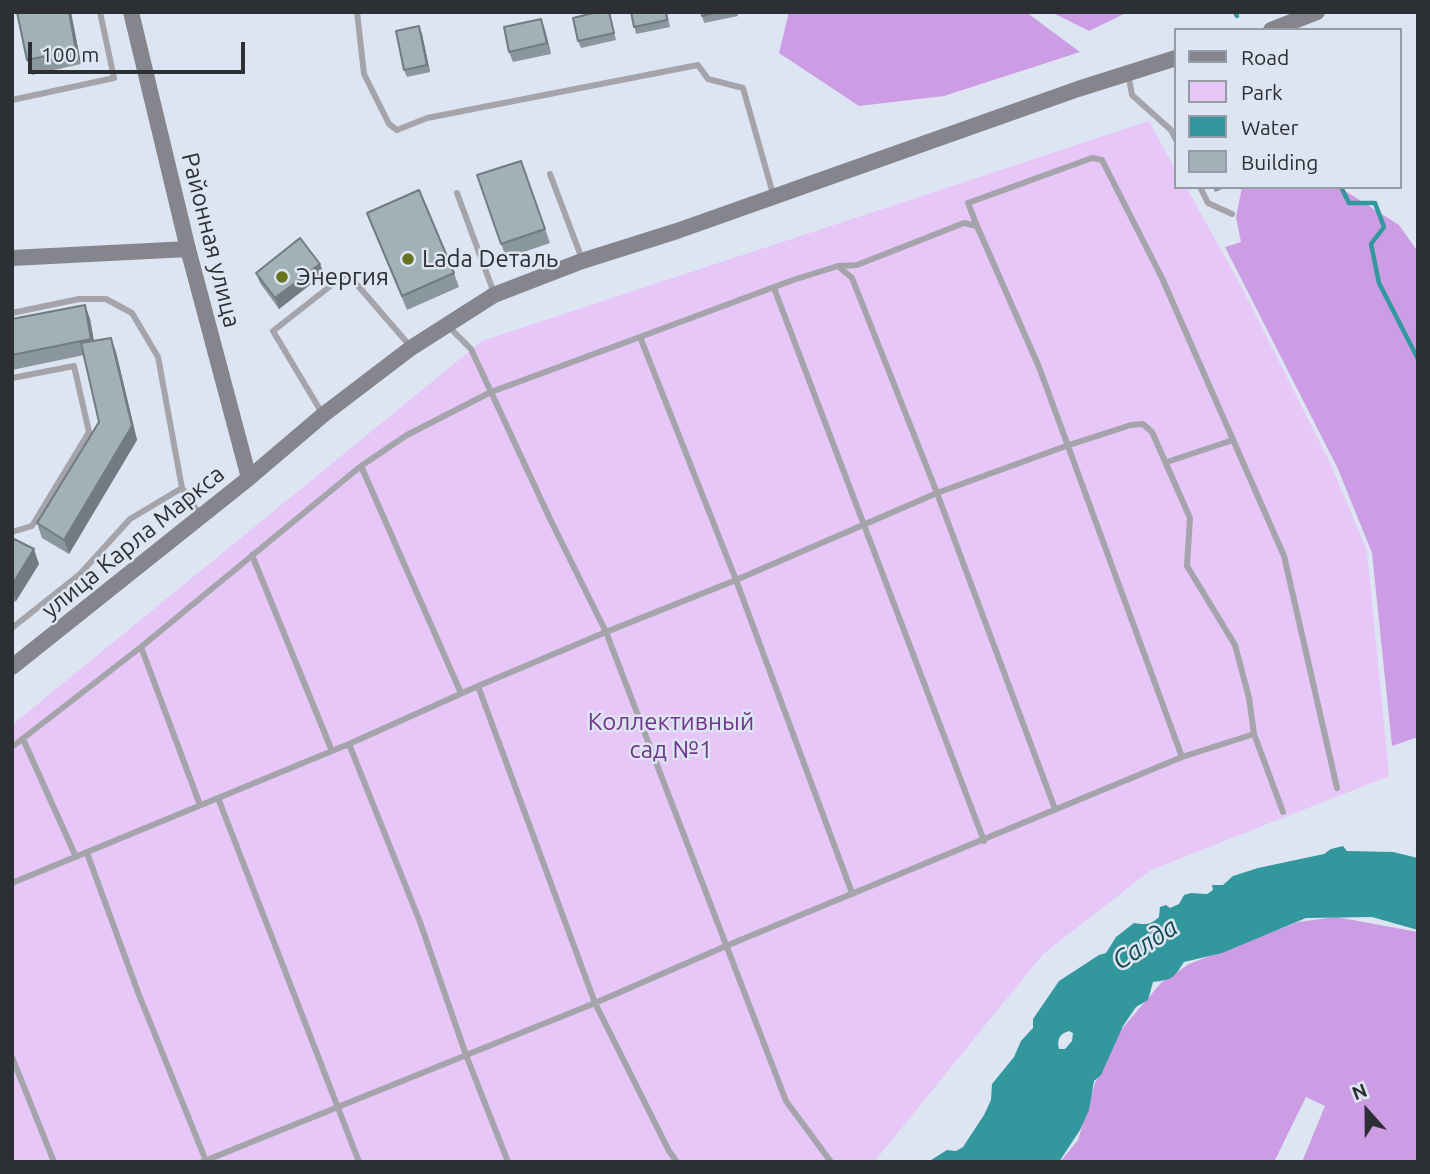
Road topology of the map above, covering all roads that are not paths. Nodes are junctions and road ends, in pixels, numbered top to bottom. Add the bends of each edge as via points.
1 (100, 12) edge
2 (131, 12) edge
3 (357, 12) edge
4 (1317, 12) edge
5 (1276, 28) edge
6 (1174, 59) edge
7 (1128, 73) junction
8 (12, 100) edge
9 (1174, 135) edge
10 (550, 174) dead end
11 (1201, 189) edge
12 (457, 193) dead end
13 (774, 196) junction
14 (1232, 214) dead end
15 (977, 226) junction
16 (188, 249) junction
17 (12, 258) edge
18 (582, 261) junction
19 (838, 266) junction
20 (774, 288) junction
21 (494, 295) junction
22 (12, 313) edge
23 (447, 326) junction
24 (640, 337) junction
25 (411, 348) junction
26 (12, 378) edge
27 (491, 393) junction
28 (323, 415) junction
29 (1233, 440) junction
30 (1066, 446) junction
31 (1167, 462) junction
32 (361, 467) junction
33 (249, 478) junction
34 (182, 488) junction
35 (937, 493) junction
36 (200, 516) junction
37 (866, 526) junction
38 (12, 532) edge
39 (252, 555) junction
40 (736, 580) junction
41 (12, 628) edge
42 (606, 632) junction
43 (141, 647) junction
44 (12, 667) edge
45 (478, 686) junction
46 (461, 693) junction
47 (1254, 734) junction
48 (23, 739) junction
49 (349, 744) junction
50 (12, 747) edge
51 (332, 751) junction
52 (1182, 757) junction
53 (1337, 788) dead end
54 (218, 798) junction
55 (200, 805) junction
56 (1055, 809) junction
57 (1283, 812) dead end
58 (985, 841) junction
59 (87, 853) junction
60 (76, 857) junction
61 (12, 883) edge
62 (852, 893) junction
63 (726, 946) junction
64 (595, 1003) junction
65 (466, 1055) junction
66 (12, 1057) edge
67 (338, 1107) junction
68 (205, 1161) edge
69 (54, 1162) edge
70 (359, 1162) edge
71 (508, 1162) edge
72 (677, 1162) edge
73 (831, 1162) edge

1 - 8 lane via 114,78
2 - 16 street, Районная улица
3 - 13 lane via 364,74 388,124 397,130 427,118 698,65 708,79 743,88
4 - 5 street
6 - 7 street, улица Карла Маркса
7 - 9 lane via 1132,95
7 - 13 street, улица Карла Маркса
10 - 18 lane
11 - 14 lane via 1208,203
12 - 21 lane
13 - 18 street, улица Карла Маркса
15 - 19 lane via 964,223 857,265
15 - 29 lane via 968,203 1092,158 1102,160 1163,278
15 - 30 lane via 1039,368
16 - 17 street
16 - 33 street, Районная улица
18 - 21 street, улица Карла Маркса
19 - 20 lane
19 - 35 lane via 852,278
20 - 24 lane
20 - 37 lane
21 - 23 street, улица Карла Маркса
22 - 34 lane via 79,299 106,299 132,313 158,357
23 - 25 street, улица Карла Маркса
23 - 27 lane via 471,349
24 - 27 lane
24 - 40 lane
25 - 28 street, улица Карла Маркса
25 - 28 lane via 347,273 273,331
26 - 38 lane via 74,366 89,432 32,526
27 - 32 lane via 407,435
27 - 42 lane
28 - 33 street, улица Карла Маркса
29 - 31 lane
29 - 53 lane via 1284,556
30 - 31 lane via 1143,424
30 - 35 lane
30 - 52 lane
31 - 47 lane via 1189,518 1187,566 1235,645
32 - 39 lane
32 - 46 lane
33 - 36 street, улица Карла Маркса
34 - 36 lane
34 - 41 lane via 130,519 80,574
35 - 37 lane
35 - 56 lane
36 - 44 street, улица Карла Маркса
37 - 40 lane
37 - 58 lane
39 - 43 lane
39 - 51 lane
40 - 42 lane
40 - 62 lane
42 - 45 lane
42 - 63 lane
43 - 48 lane
43 - 55 lane
45 - 46 lane
45 - 64 lane
46 - 49 lane
47 - 52 lane
47 - 57 lane
48 - 50 lane
48 - 60 lane
49 - 51 lane
49 - 65 lane via 420,922
51 - 54 lane
52 - 56 lane
54 - 55 lane
54 - 67 lane
55 - 59 lane
56 - 58 lane
58 - 62 lane
59 - 60 lane
59 - 68 lane
60 - 61 lane
62 - 63 lane
63 - 64 lane
63 - 73 lane via 786,1101
64 - 65 lane
64 - 72 lane
65 - 67 lane
65 - 71 lane
66 - 69 lane
67 - 68 lane
67 - 70 lane

